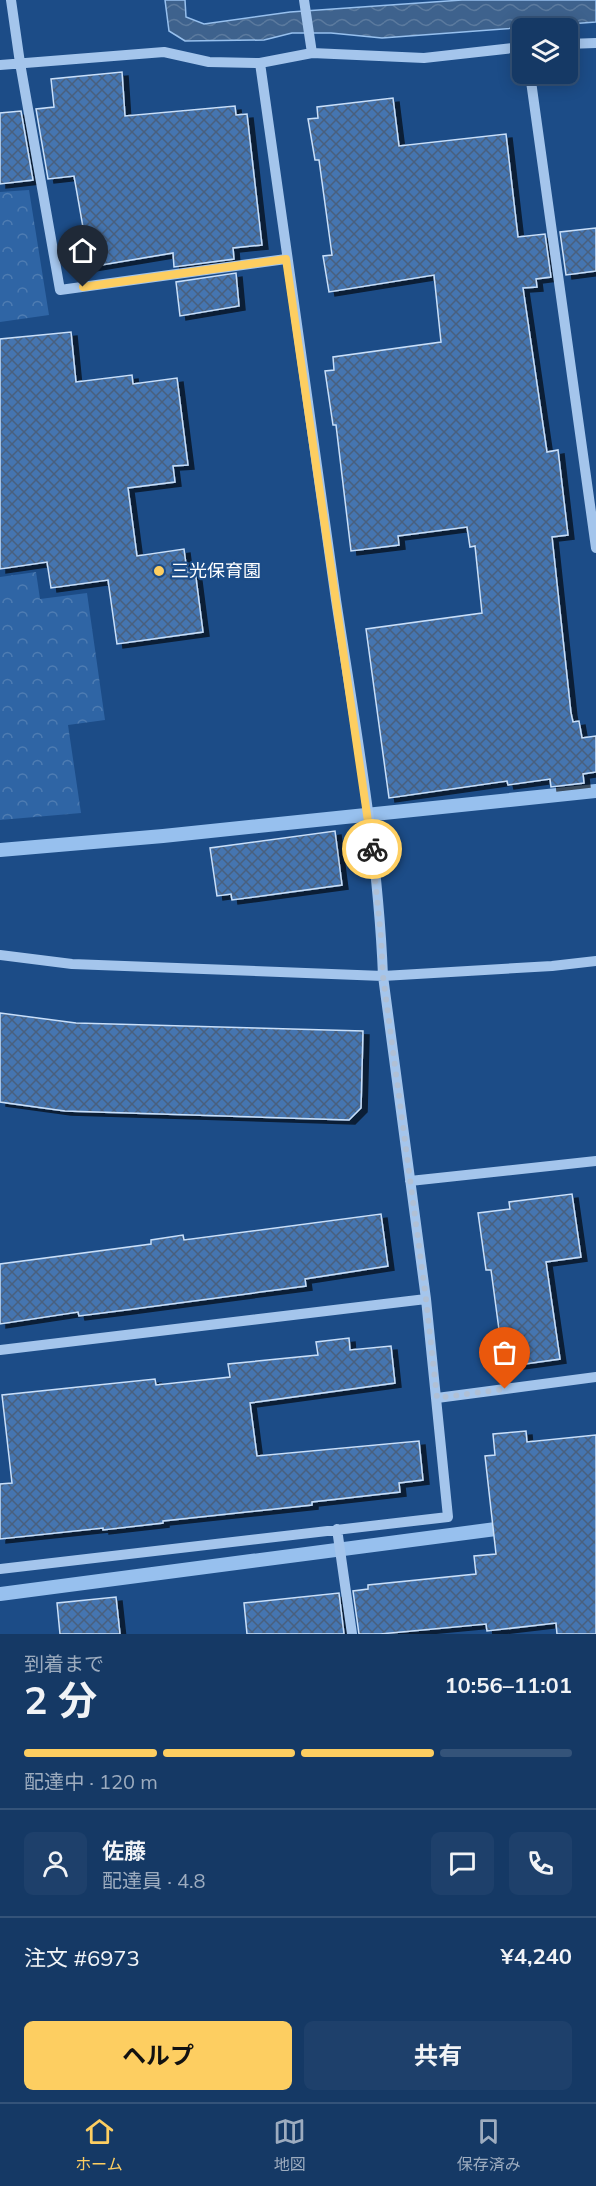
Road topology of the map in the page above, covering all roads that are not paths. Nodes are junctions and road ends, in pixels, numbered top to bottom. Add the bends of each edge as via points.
1 (11, 0) edge
2 (304, 0) edge
3 (596, 43) edge
4 (578, 44) edge
5 (512, 47) edge
6 (312, 53) junction
7 (20, 63) junction
8 (260, 63) junction
9 (0, 65) edge
10 (531, 84) edge
11 (286, 259) junction
12 (596, 548) edge
13 (0, 955) edge
14 (596, 961) edge
15 (383, 976) junction
16 (596, 1161) edge
17 (410, 1181) junction
18 (426, 1299) junction
19 (0, 1350) edge
20 (596, 1377) edge
21 (437, 1398) junction
22 (337, 1529) junction
23 (0, 1569) edge
24 (352, 1634) edge

1 - 7 street
2 - 6 street
3 - 4 street
5 - 6 street via 424,58
6 - 8 street
7 - 8 street via 164,52 210,62
7 - 9 street
7 - 11 street via 60,290
8 - 11 street
10 - 12 street
11 - 15 street via 367,806
13 - 15 street via 72,964
14 - 15 street
15 - 17 street
16 - 17 street
17 - 18 street
18 - 19 street
18 - 21 street
20 - 21 street
21 - 22 street via 448,1516
22 - 23 street
22 - 24 street

